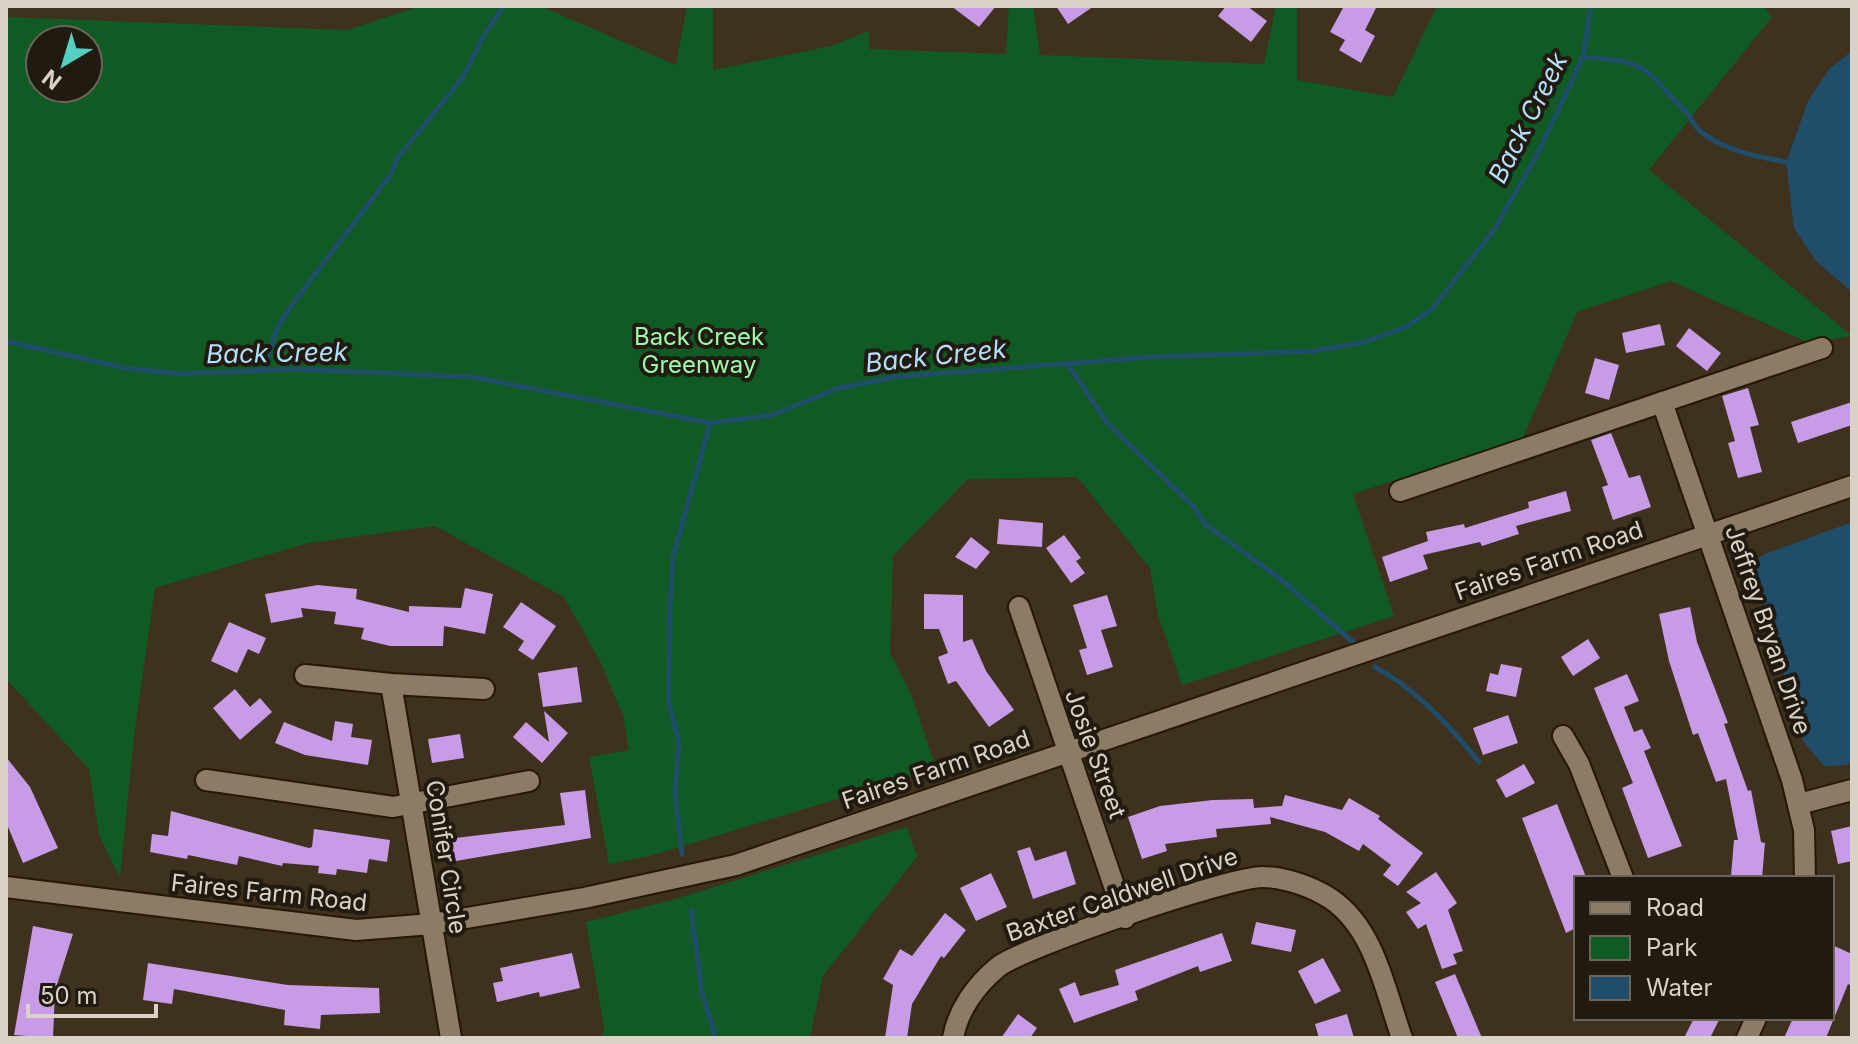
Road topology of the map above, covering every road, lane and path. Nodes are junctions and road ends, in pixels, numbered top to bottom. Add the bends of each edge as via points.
1 (1822, 348) dead end
2 (1662, 402) junction
3 (1852, 486) edge
4 (1400, 491) dead end
5 (1709, 534) junction
6 (1019, 607) dead end
7 (305, 675) dead end
8 (391, 684) junction
9 (484, 689) dead end
10 (1563, 736) dead end
11 (1068, 752) junction
12 (206, 780) dead end
13 (529, 781) dead end
14 (1852, 790) edge
15 (1799, 804) junction
16 (411, 805) junction
17 (1622, 876) edge
18 (1805, 876) edge
19 (6, 887) edge
20 (1125, 918) junction
21 (431, 924) junction
22 (451, 1038) edge
23 (953, 1038) edge
24 (1402, 1038) edge

1 - 2 street
2 - 4 street
2 - 5 street, Jeffrey Bryan Drive
3 - 5 street, Faires Farm Road
5 - 11 street, Faires Farm Road
5 - 15 street, Jeffrey Bryan Drive
6 - 11 street, Josie Street
7 - 8 street
8 - 9 street
8 - 16 street, Conifer Circle
10 - 17 street
11 - 20 street, Josie Street
11 - 21 street, Faires Farm Road via 736,865
12 - 16 street via 393,807
13 - 16 street
14 - 15 street
15 - 18 street, Jeffrey Bryan Drive
16 - 21 street, Conifer Circle
19 - 21 street, Faires Farm Road via 319,928
20 - 23 street, Baxter Caldwell Drive via 1000,965 978,985
20 - 24 street, Baxter Caldwell Drive via 1242,879 1297,883 1331,899 1364,934
21 - 22 street, Conifer Circle

